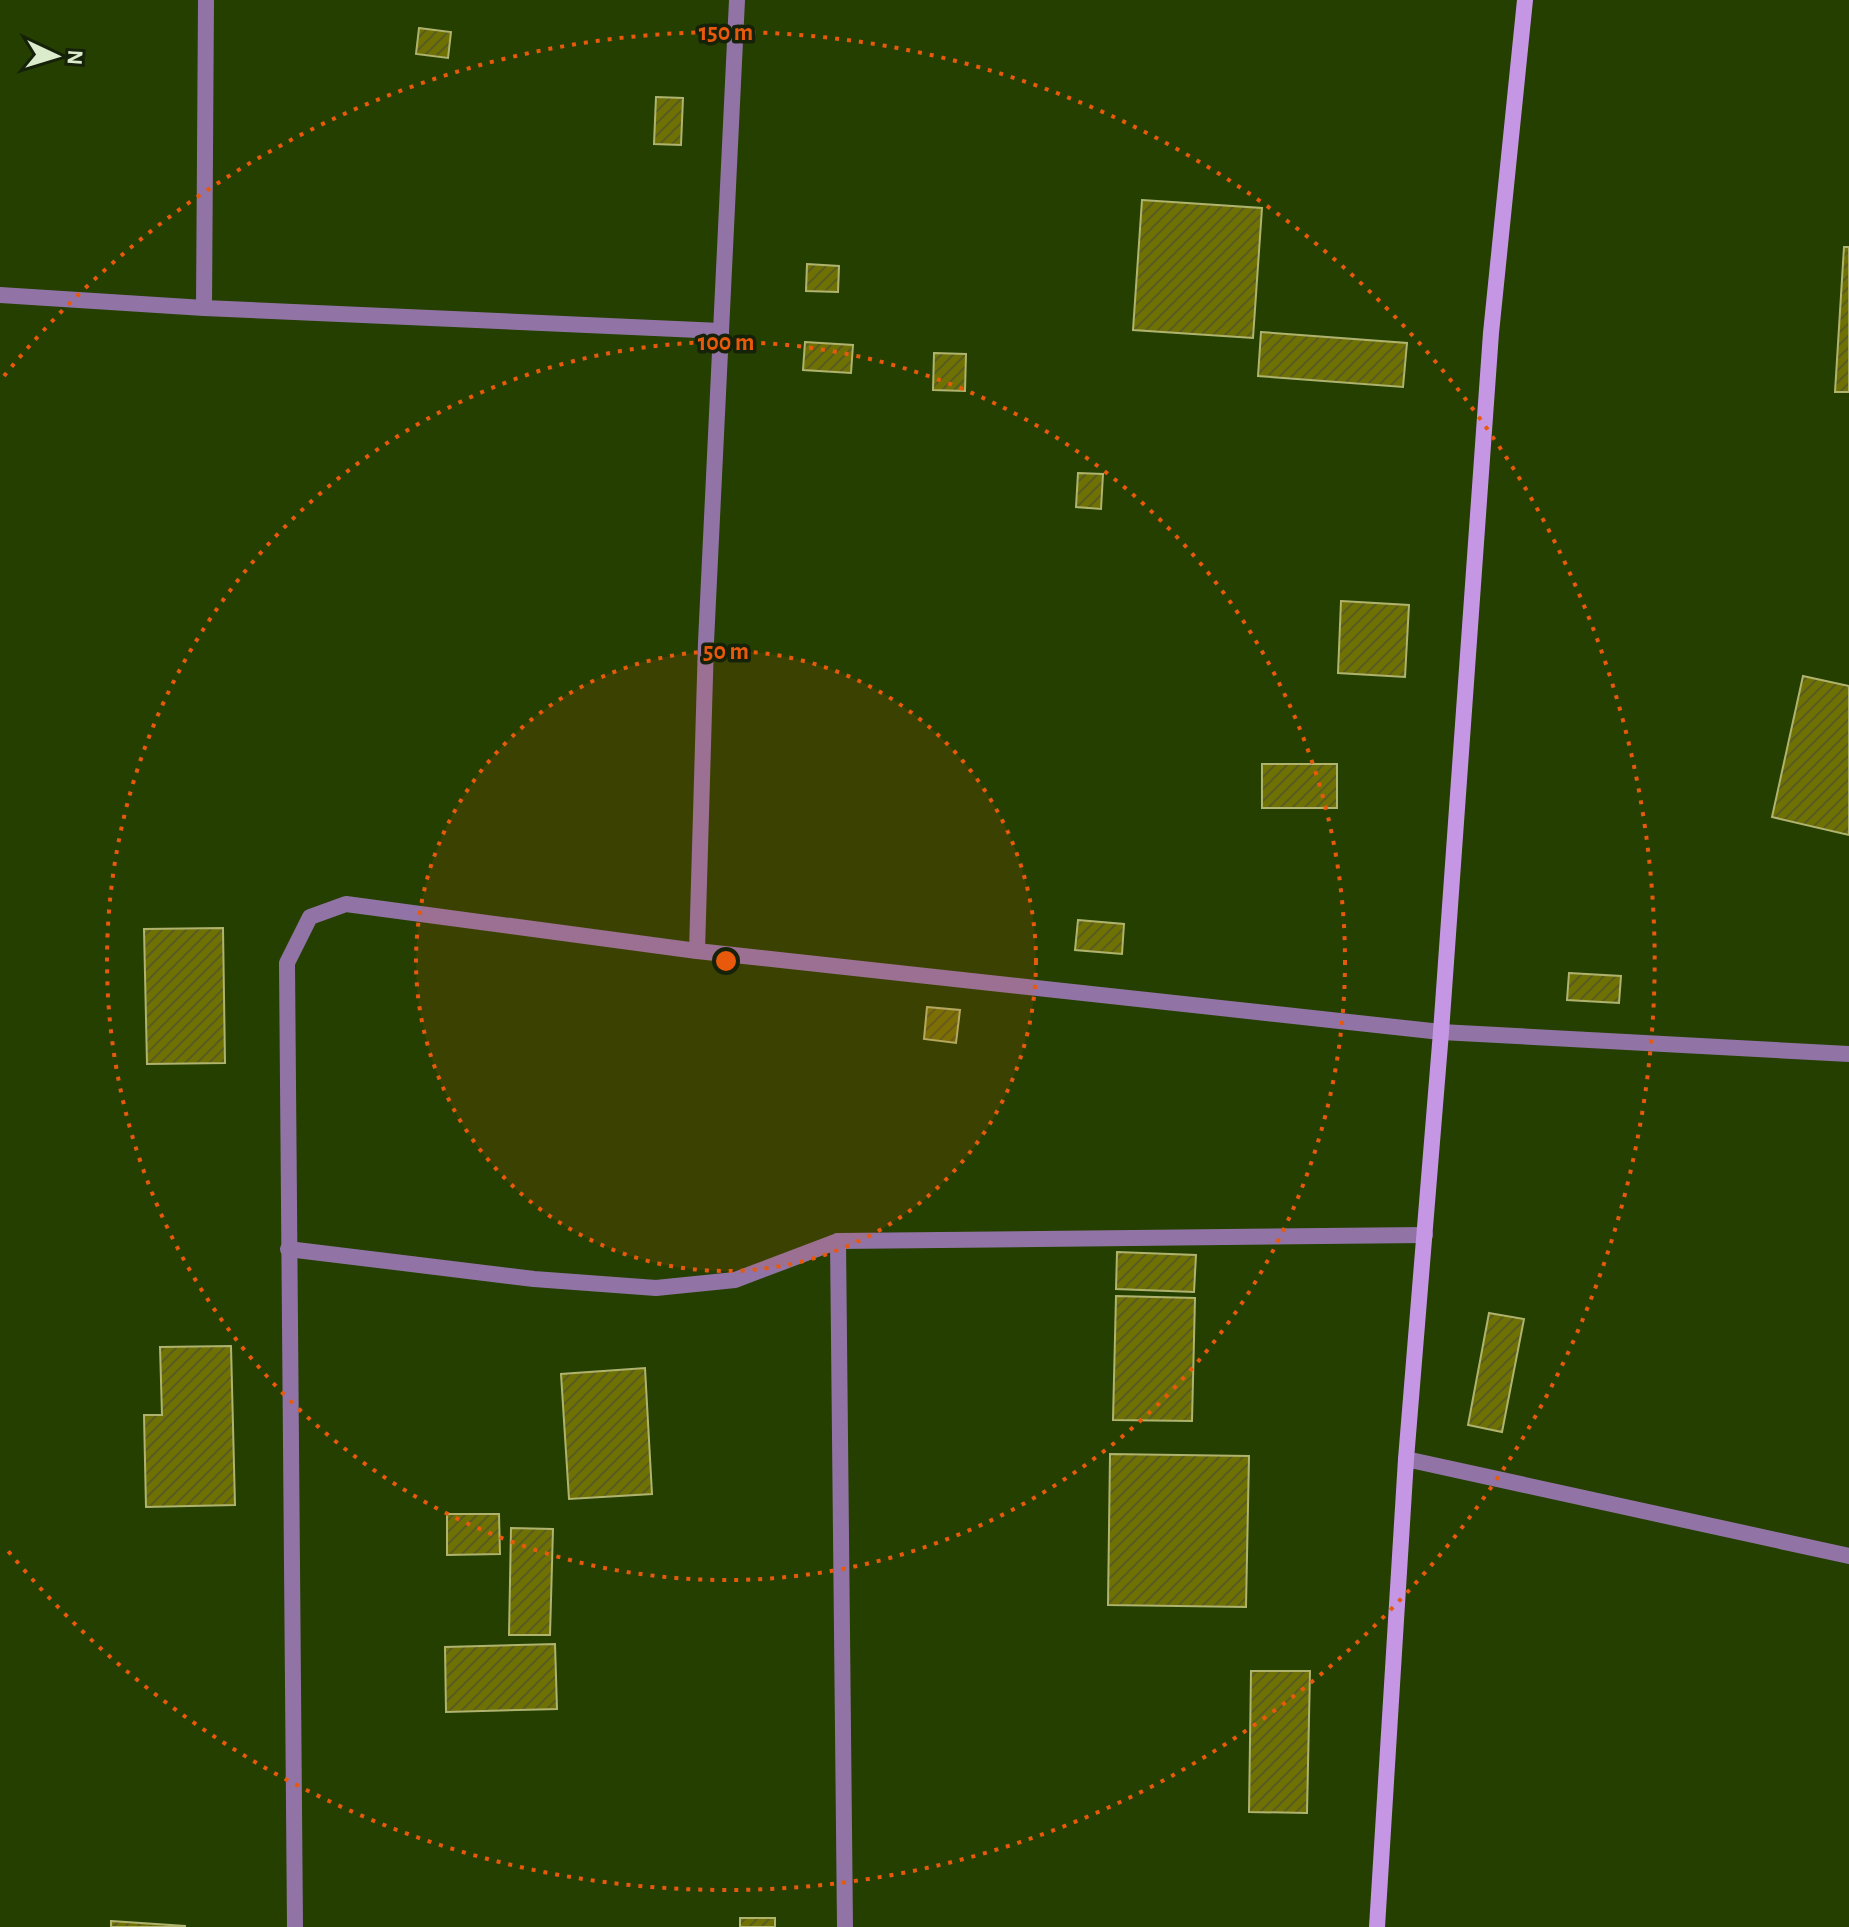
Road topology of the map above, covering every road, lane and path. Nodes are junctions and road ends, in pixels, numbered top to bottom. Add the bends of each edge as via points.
1 (206, 0) edge
2 (737, 0) edge
3 (1525, 0) edge
4 (0, 295) edge
5 (204, 308) junction
6 (721, 331) junction
7 (697, 951) junction
8 (1441, 1032) junction
9 (1849, 1054) edge
10 (1425, 1235) junction
11 (838, 1241) junction
12 (288, 1249) junction
13 (1406, 1459) junction
14 (1849, 1556) edge
15 (295, 1927) edge
16 (845, 1927) edge
17 (1377, 1927) edge

1 - 5 street
2 - 6 street
3 - 8 street via 1491,333
4 - 5 street
5 - 6 street
6 - 7 street
7 - 8 street
7 - 12 street via 346,904 310,917 287,963
8 - 9 street
8 - 10 street
10 - 11 street
10 - 13 street
11 - 12 street via 735,1280 656,1288
11 - 16 street
12 - 15 street
13 - 14 street
13 - 17 street

